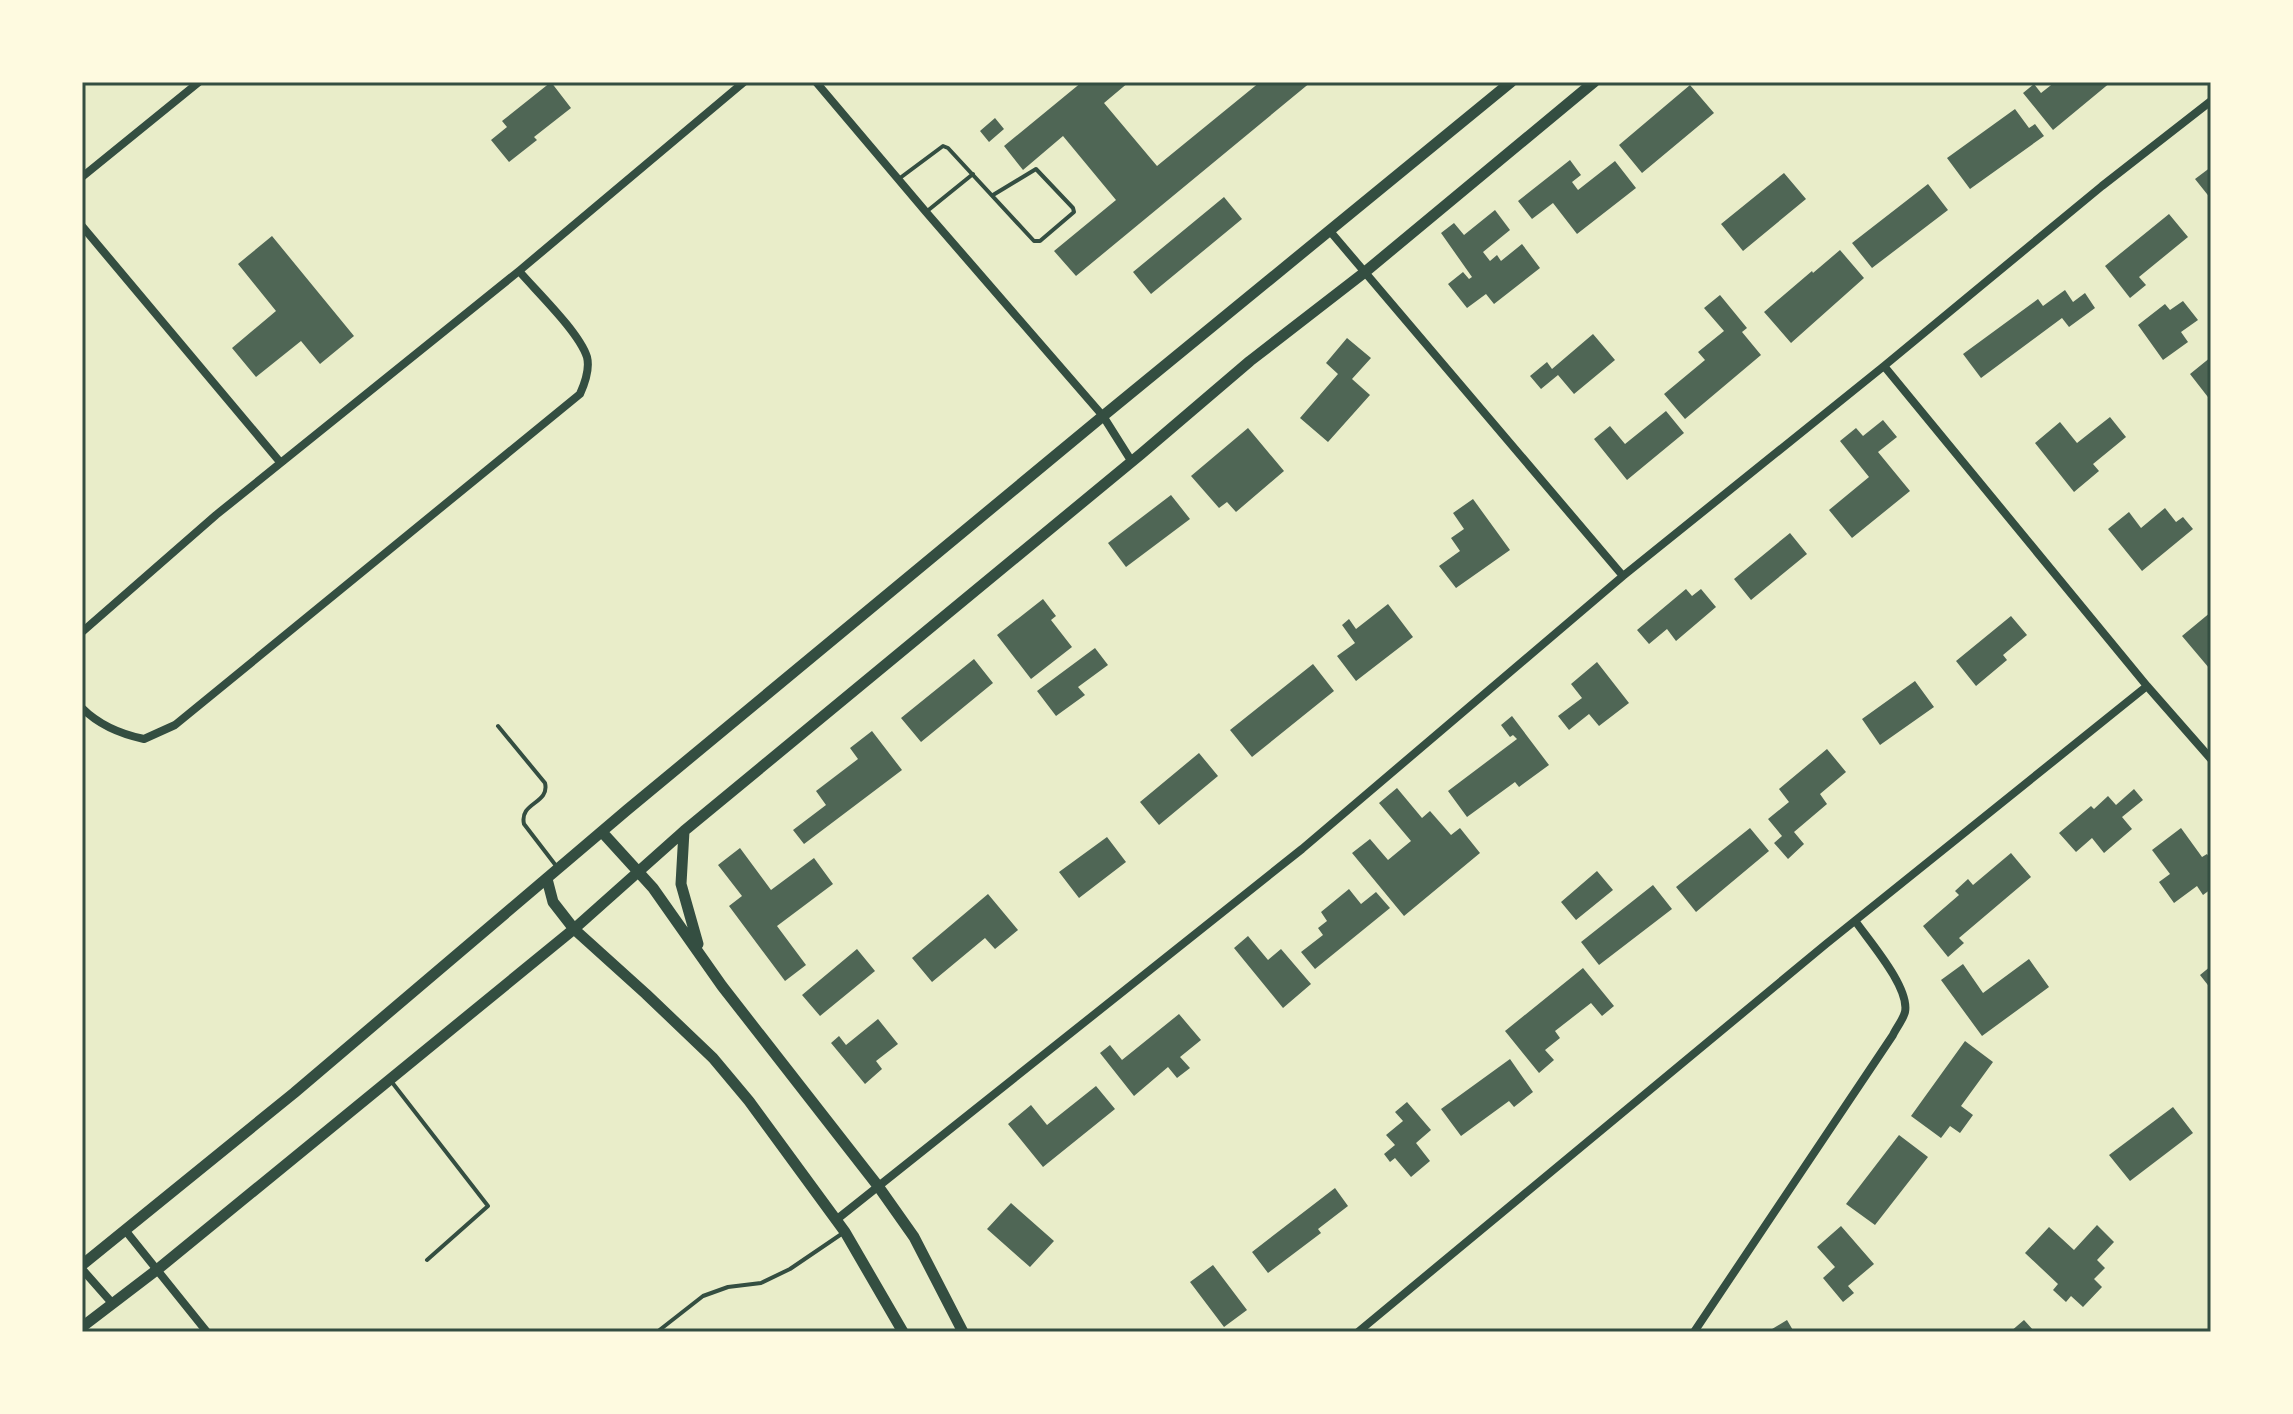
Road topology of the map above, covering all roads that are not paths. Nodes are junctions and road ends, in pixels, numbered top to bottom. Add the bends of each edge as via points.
1 (199, 82) edge
2 (744, 82) edge
3 (816, 82) edge
4 (1511, 82) edge
5 (1594, 82) edge
6 (2211, 101) edge
7 (973, 174) junction
8 (82, 177) edge
9 (898, 180) junction
10 (993, 195) junction
11 (926, 212) junction
12 (82, 226) edge
13 (1329, 230) junction
14 (519, 271) junction
15 (1365, 272) junction
16 (1884, 366) junction
17 (1103, 416) junction
18 (280, 462) junction
19 (1132, 462) junction
20 (1623, 576) junction
21 (82, 632) edge
22 (2147, 686) junction
23 (82, 708) edge
24 (498, 726) dead end
25 (2211, 759) edge
26 (684, 831) junction
27 (602, 832) junction
28 (558, 869) junction
29 (639, 870) junction
30 (547, 879) junction
31 (1856, 922) junction
32 (574, 929) junction
33 (701, 954) junction
34 (389, 1079) junction
35 (878, 1186) junction
36 (836, 1220) junction
37 (125, 1230) junction
38 (845, 1232) junction
39 (427, 1260) dead end
40 (82, 1267) edge
41 (158, 1269) junction
42 (112, 1303) junction
43 (82, 1327) edge
44 (207, 1332) edge
45 (657, 1332) edge
46 (903, 1332) edge
47 (963, 1332) edge
48 (1358, 1332) edge
49 (1694, 1332) edge

1 - 8 street
2 - 14 street
3 - 9 street
4 - 13 street
5 - 15 street
6 - 16 street
7 - 9 lane via 943,146
7 - 10 lane
7 - 11 lane
9 - 11 street
10 - 10 lane via 1037,242 1074,212 1036,169
11 - 17 street
12 - 18 street
13 - 15 street
13 - 17 street
14 - 18 street
14 - 23 street via 571,331 587,359 580,394 175,725 144,739 111,728
15 - 19 street
15 - 20 street
16 - 20 street
16 - 22 street
17 - 19 street
17 - 27 street
18 - 21 street
19 - 26 street
20 - 35 street via 1302,849
22 - 25 street
22 - 31 street
24 - 28 lane via 545,783 544,796 522,818
26 - 29 street
26 - 33 street via 681,884
27 - 28 street
27 - 29 street
28 - 30 street
29 - 32 street
29 - 33 street
30 - 32 street via 553,902
30 - 37 street
31 - 48 street
31 - 49 street via 1899,986 1905,1012
32 - 34 street
32 - 36 street via 713,1058
33 - 35 street
34 - 39 lane via 488,1206
34 - 41 street
35 - 36 street
35 - 47 street via 914,1237
36 - 38 street
37 - 40 street
37 - 41 street
38 - 45 lane via 761,1283 703,1296
38 - 46 street
40 - 42 street
41 - 42 street
41 - 44 street
42 - 43 street

